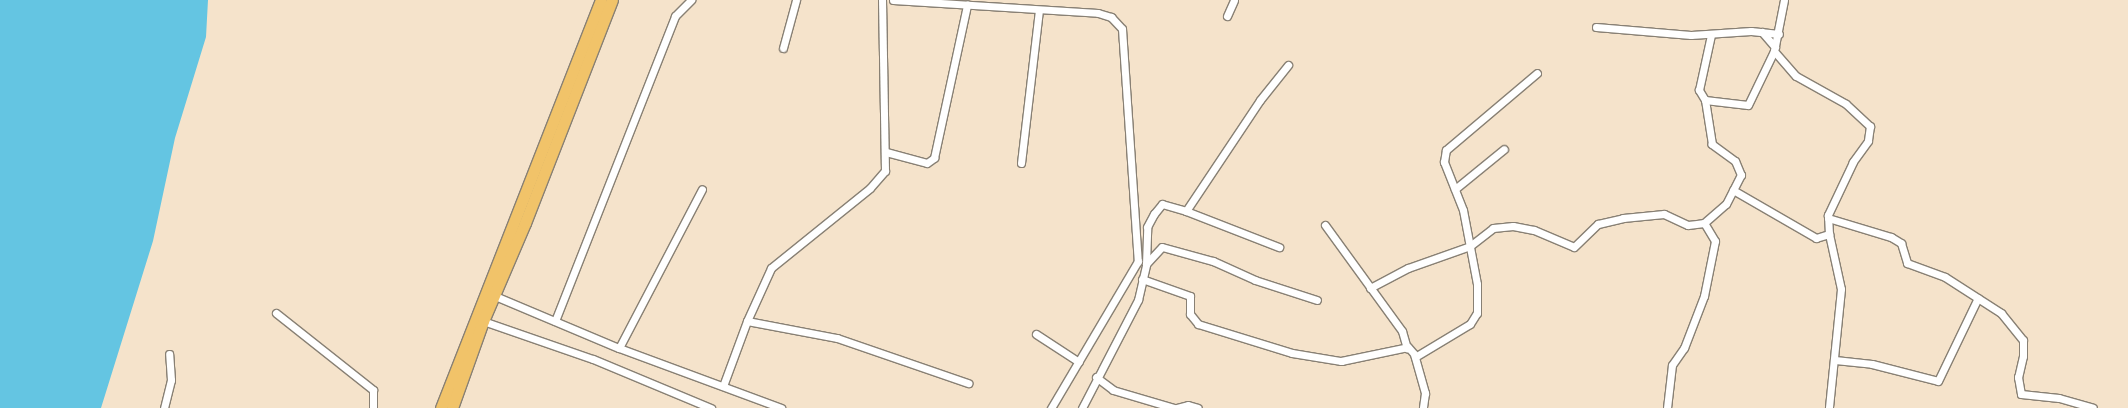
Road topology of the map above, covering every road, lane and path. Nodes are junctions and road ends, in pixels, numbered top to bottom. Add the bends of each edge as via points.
1 (601, 0) edge
2 (612, 0) edge
3 (690, 0) edge
4 (796, 0) edge
5 (882, 0) edge
6 (893, 0) edge
7 (1234, 0) edge
8 (1784, 0) edge
9 (967, 6) junction
10 (1040, 10) junction
11 (1227, 16) dead end
12 (1596, 27) dead end
13 (1762, 32) junction
14 (1779, 34) junction
15 (1711, 35) junction
16 (783, 48) dead end
17 (1774, 49) junction
18 (1288, 66) dead end
19 (1537, 73) dead end
20 (1705, 100) junction
21 (1504, 149) dead end
22 (886, 152) junction
23 (1021, 163) dead end
24 (1455, 188) junction
25 (702, 190) dead end
26 (1733, 190) junction
27 (1186, 211) junction
28 (1828, 218) junction
29 (1704, 223) junction
30 (1325, 225) dead end
31 (1829, 234) junction
32 (1470, 246) junction
33 (1279, 247) dead end
34 (1146, 264) junction
35 (1142, 279) junction
36 (1370, 288) junction
37 (495, 296) junction
38 (1978, 298) junction
39 (1317, 300) dead end
40 (276, 313) dead end
41 (483, 321) junction
42 (555, 321) junction
43 (747, 321) junction
44 (1036, 334) dead end
45 (619, 348) junction
46 (1407, 348) junction
47 (169, 354) dead end
48 (1415, 357) junction
49 (1835, 360) junction
50 (1079, 362) junction
51 (1096, 377) junction
52 (968, 383) dead end
53 (724, 386) junction
54 (164, 408) edge
55 (373, 408) edge
56 (441, 408) edge
57 (452, 408) edge
58 (710, 408) edge
59 (781, 408) edge
60 (1051, 408) edge
61 (1082, 408) edge
62 (1176, 408) edge
63 (1198, 408) edge
64 (1423, 408) edge
65 (1668, 408) edge
66 (1829, 408) edge
67 (2093, 408) edge

1 - 56 highway
2 - 37 highway
3 - 42 street via 675,16
4 - 16 street
5 - 22 street
6 - 9 street
7 - 11 street
8 - 14 street
9 - 10 street
9 - 22 street via 934,158 927,163
10 - 23 street
10 - 50 street via 1098,12 1117,21 1125,37 1138,261
12 - 15 street
13 - 14 street
13 - 15 street
13 - 17 street
14 - 17 street
15 - 20 street via 1698,90
17 - 20 street via 1748,105
17 - 28 street via 1796,76 1846,104 1870,126 1868,141 1853,162
18 - 27 street via 1260,100
19 - 24 street via 1446,150 1444,162
20 - 26 street via 1712,144 1735,161 1741,174
21 - 24 street
22 - 43 street via 885,171 879,179 771,268
24 - 32 street
25 - 45 street
26 - 29 street via 1726,204
26 - 31 street via 1816,238
27 - 33 street
27 - 34 street via 1162,204 1159,207 1147,227
28 - 31 street
28 - 38 street via 1891,237 1901,243 1907,263 1945,277
29 - 32 street via 1688,225 1664,214 1624,218 1598,224 1574,246 1534,230 1513,226 1493,228
29 - 65 street via 1715,241 1704,296 1684,348 1672,365
30 - 36 street
31 - 49 street via 1842,289
32 - 36 street via 1408,268
32 - 48 street via 1477,284 1477,313 1470,324
34 - 35 street
34 - 39 street via 1162,247 1213,261 1255,280
35 - 46 street via 1190,296 1190,314 1198,324 1292,353 1341,361
35 - 51 street via 1138,300
36 - 46 street via 1402,331
37 - 41 highway
37 - 42 street
38 - 49 street via 1938,381 1872,364
38 - 67 street via 2001,313 2023,340 2018,377 2021,394 2059,398
40 - 55 street via 373,390
41 - 57 highway
41 - 58 street via 593,359
42 - 45 street
43 - 52 street via 837,338
43 - 53 street
44 - 50 street
45 - 53 street
46 - 48 street
47 - 54 street via 171,380
48 - 64 street via 1425,393
49 - 66 street
50 - 60 street
51 - 61 street
51 - 62 street via 1113,390
53 - 59 street
62 - 63 street via 1188,405

